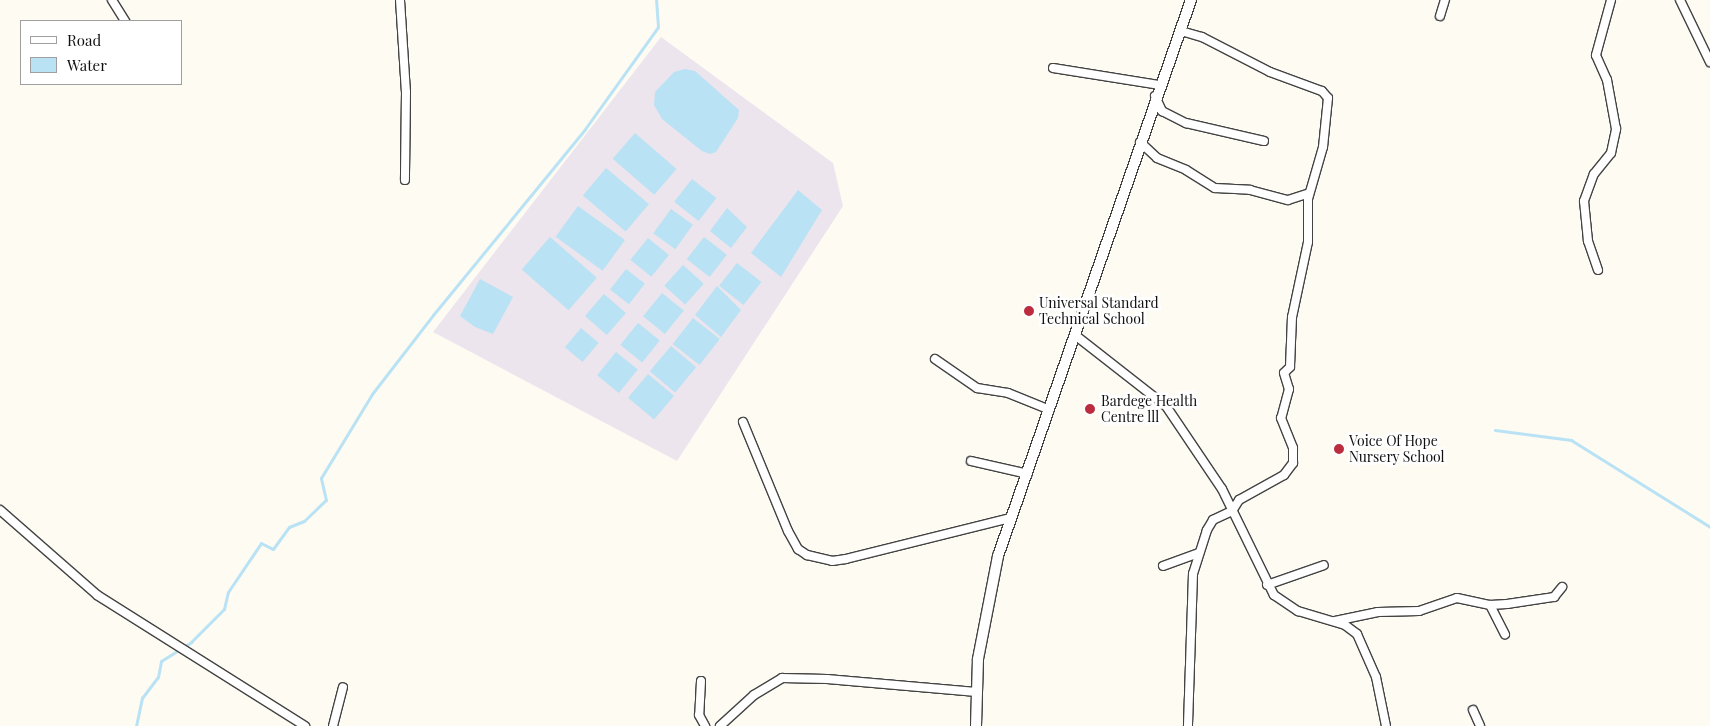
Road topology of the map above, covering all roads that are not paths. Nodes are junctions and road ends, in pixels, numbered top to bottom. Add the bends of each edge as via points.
1 (112, 0) edge
2 (400, 0) edge
3 (1191, 0) edge
4 (1445, 0) edge
5 (1611, 0) edge
6 (1680, 0) edge
7 (1440, 16) dead end
8 (124, 20) edge
9 (1181, 31) junction
10 (1710, 62) edge
11 (1053, 68) dead end
12 (1159, 85) junction
13 (1155, 96) junction
14 (1264, 141) dead end
15 (1140, 142) junction
16 (405, 180) dead end
17 (1310, 193) junction
18 (1598, 270) dead end
19 (1075, 335) junction
20 (934, 360) dead end
21 (1050, 410) junction
22 (742, 422) dead end
23 (971, 461) dead end
24 (1028, 474) junction
25 (0, 510) edge
26 (1232, 511) junction
27 (1010, 518) junction
28 (1199, 553) junction
29 (1324, 565) dead end
30 (1163, 566) dead end
31 (1267, 584) junction
32 (1562, 587) dead end
33 (1490, 604) junction
34 (1335, 621) junction
35 (1505, 634) dead end
36 (701, 681) dead end
37 (343, 687) dead end
38 (976, 692) junction
39 (1473, 710) dead end
40 (306, 726) edge
41 (333, 726) edge
42 (705, 726) edge
43 (720, 726) edge
44 (976, 726) edge
45 (1188, 726) edge
46 (1386, 726) edge
47 (1480, 726) edge

1 - 8 street
2 - 16 street via 406,92
3 - 9 street
4 - 7 street
5 - 18 street via 1596,55 1607,80 1616,129 1611,152 1594,174 1584,201 1588,241
6 - 10 street
9 - 12 street
9 - 17 street via 1202,37 1270,72 1327,94 1323,147
11 - 12 street
12 - 13 street
13 - 14 street via 1162,112 1186,123
13 - 15 street
15 - 17 street via 1157,158 1215,188 1250,190 1281,200
15 - 19 street
17 - 26 street via 1308,242 1292,317 1290,367 1284,373 1289,390 1282,418 1293,448 1293,463 1290,470 1272,484 1239,500
19 - 21 street
19 - 26 street via 1166,406 1222,489
20 - 21 street via 977,388 1008,393
21 - 24 street
22 - 27 street via 788,531 798,548 807,555 832,561 846,559
23 - 24 street
24 - 27 street
25 - 40 street via 98,595
26 - 28 street via 1213,520
26 - 31 street
27 - 38 street via 996,566 978,659
28 - 30 street
28 - 45 street via 1192,585
29 - 31 street
31 - 34 street via 1284,603 1298,611
32 - 33 street via 1554,597
33 - 34 street via 1457,598 1419,611 1378,612
33 - 35 street
34 - 46 street via 1357,634 1370,659
36 - 42 street via 700,715
37 - 41 street
38 - 43 street via 817,678 782,678 754,695
38 - 44 street
39 - 47 street

